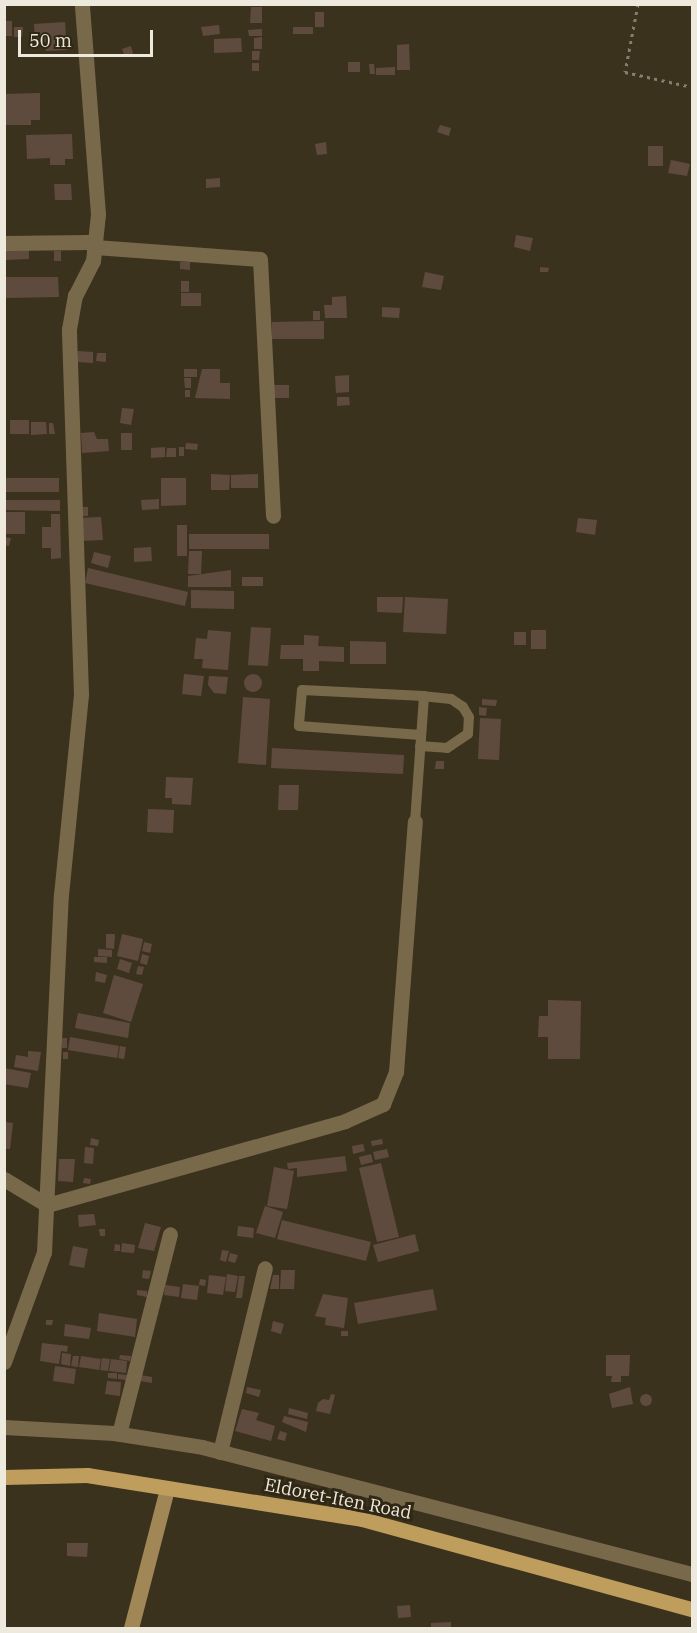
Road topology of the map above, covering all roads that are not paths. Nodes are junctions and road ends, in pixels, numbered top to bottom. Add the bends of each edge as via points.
1 (82, 4) edge
2 (4, 243) edge
3 (95, 247) junction
4 (273, 516) dead end
5 (424, 696) junction
6 (421, 740) junction
7 (415, 822) joint
8 (4, 1179) edge
9 (47, 1205) junction
10 (170, 1234) dead end
11 (265, 1268) dead end
12 (4, 1362) edge
13 (4, 1427) edge
14 (119, 1434) junction
15 (220, 1452) junction
16 (4, 1477) edge
17 (167, 1489) junction
18 (693, 1574) edge
19 (693, 1610) edge
20 (131, 1629) edge

1 - 3 street via 98,214
2 - 3 street via 88,242
3 - 4 street via 260,259
3 - 9 street via 75,296 69,329 81,694 60,895
5 - 6 lane
5 - 6 lane via 451,699 463,707 469,717 468,734 459,744 447,748
5 - 6 lane via 302,690 299,726
6 - 7 lane
7 - 9 street via 396,1072 383,1104 345,1121
8 - 9 street
9 - 12 street via 44,1252
10 - 14 street
11 - 15 street
13 - 14 street
14 - 15 street
15 - 18 street
16 - 17 main road, Eldoret-Iten Road via 87,1475
17 - 19 main road, Eldoret-Iten Road via 362,1520
17 - 20 main road

